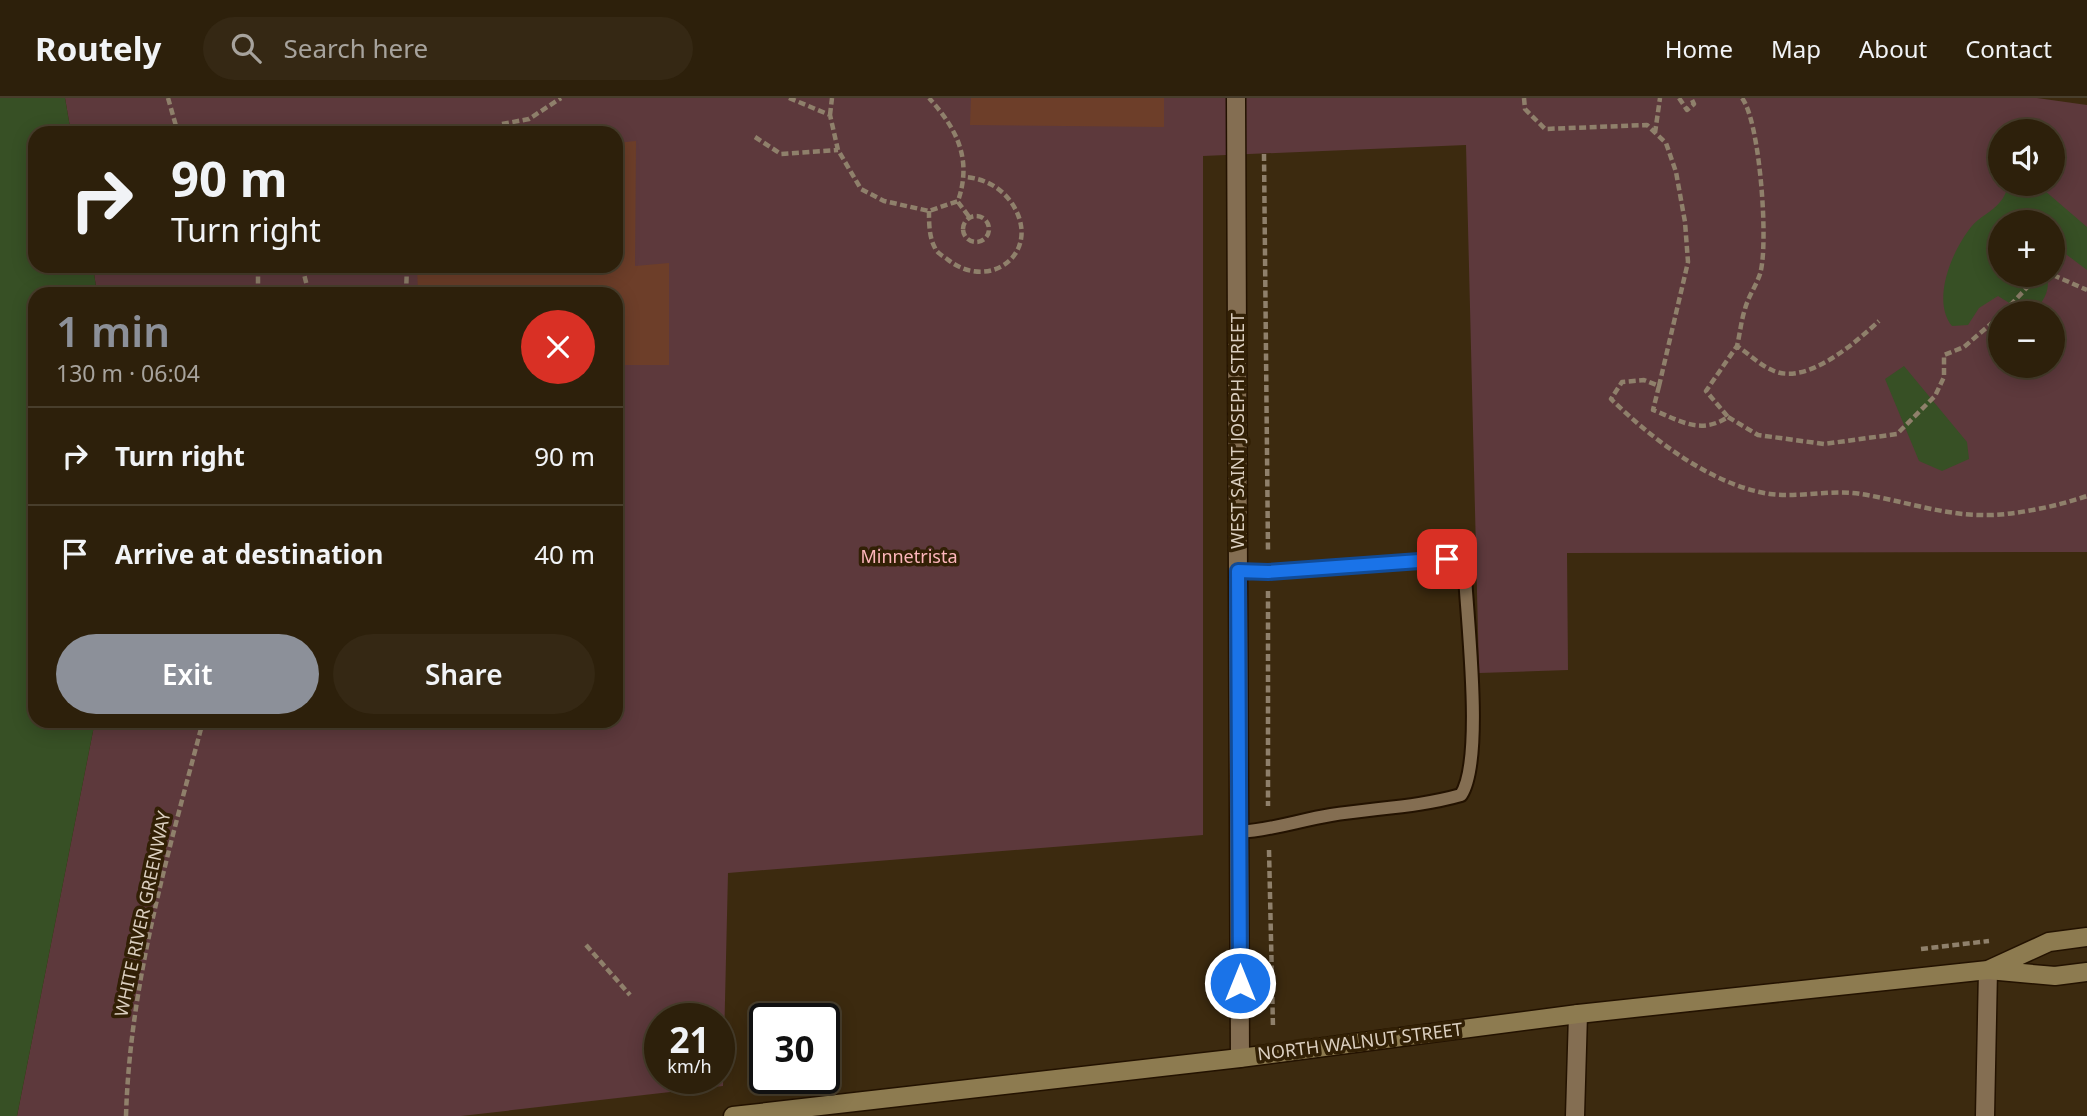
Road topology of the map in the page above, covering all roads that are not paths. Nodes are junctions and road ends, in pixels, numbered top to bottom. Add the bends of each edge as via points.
1 (1236, 98) edge
2 (1238, 571) junction
3 (1240, 832) junction
4 (2087, 937) edge
5 (1988, 970) junction
6 (2087, 972) edge
7 (1578, 1014) junction
8 (1240, 1058) junction
9 (763, 1114) edge
10 (733, 1116) edge
11 (1575, 1116) edge
12 (1985, 1116) edge

1 - 2 street, WEST SAINT JOSEPH STREET
2 - 3 street, WEST SAINT JOSEPH STREET
2 - 3 lane via 1447,559 1458,563 1465,575 1472,728 1468,785 1461,795
3 - 8 street, WEST SAINT JOSEPH STREET
4 - 5 main road, NORTH WALNUT STREET via 2049,942
5 - 6 main road, NORTH WALNUT STREET via 2055,976
5 - 7 main road, NORTH WALNUT STREET
5 - 12 street
7 - 8 main road, NORTH WALNUT STREET
7 - 11 street
8 - 9 main road, NORTH WALNUT STREET
9 - 10 main road, NORTH WALNUT STREET

